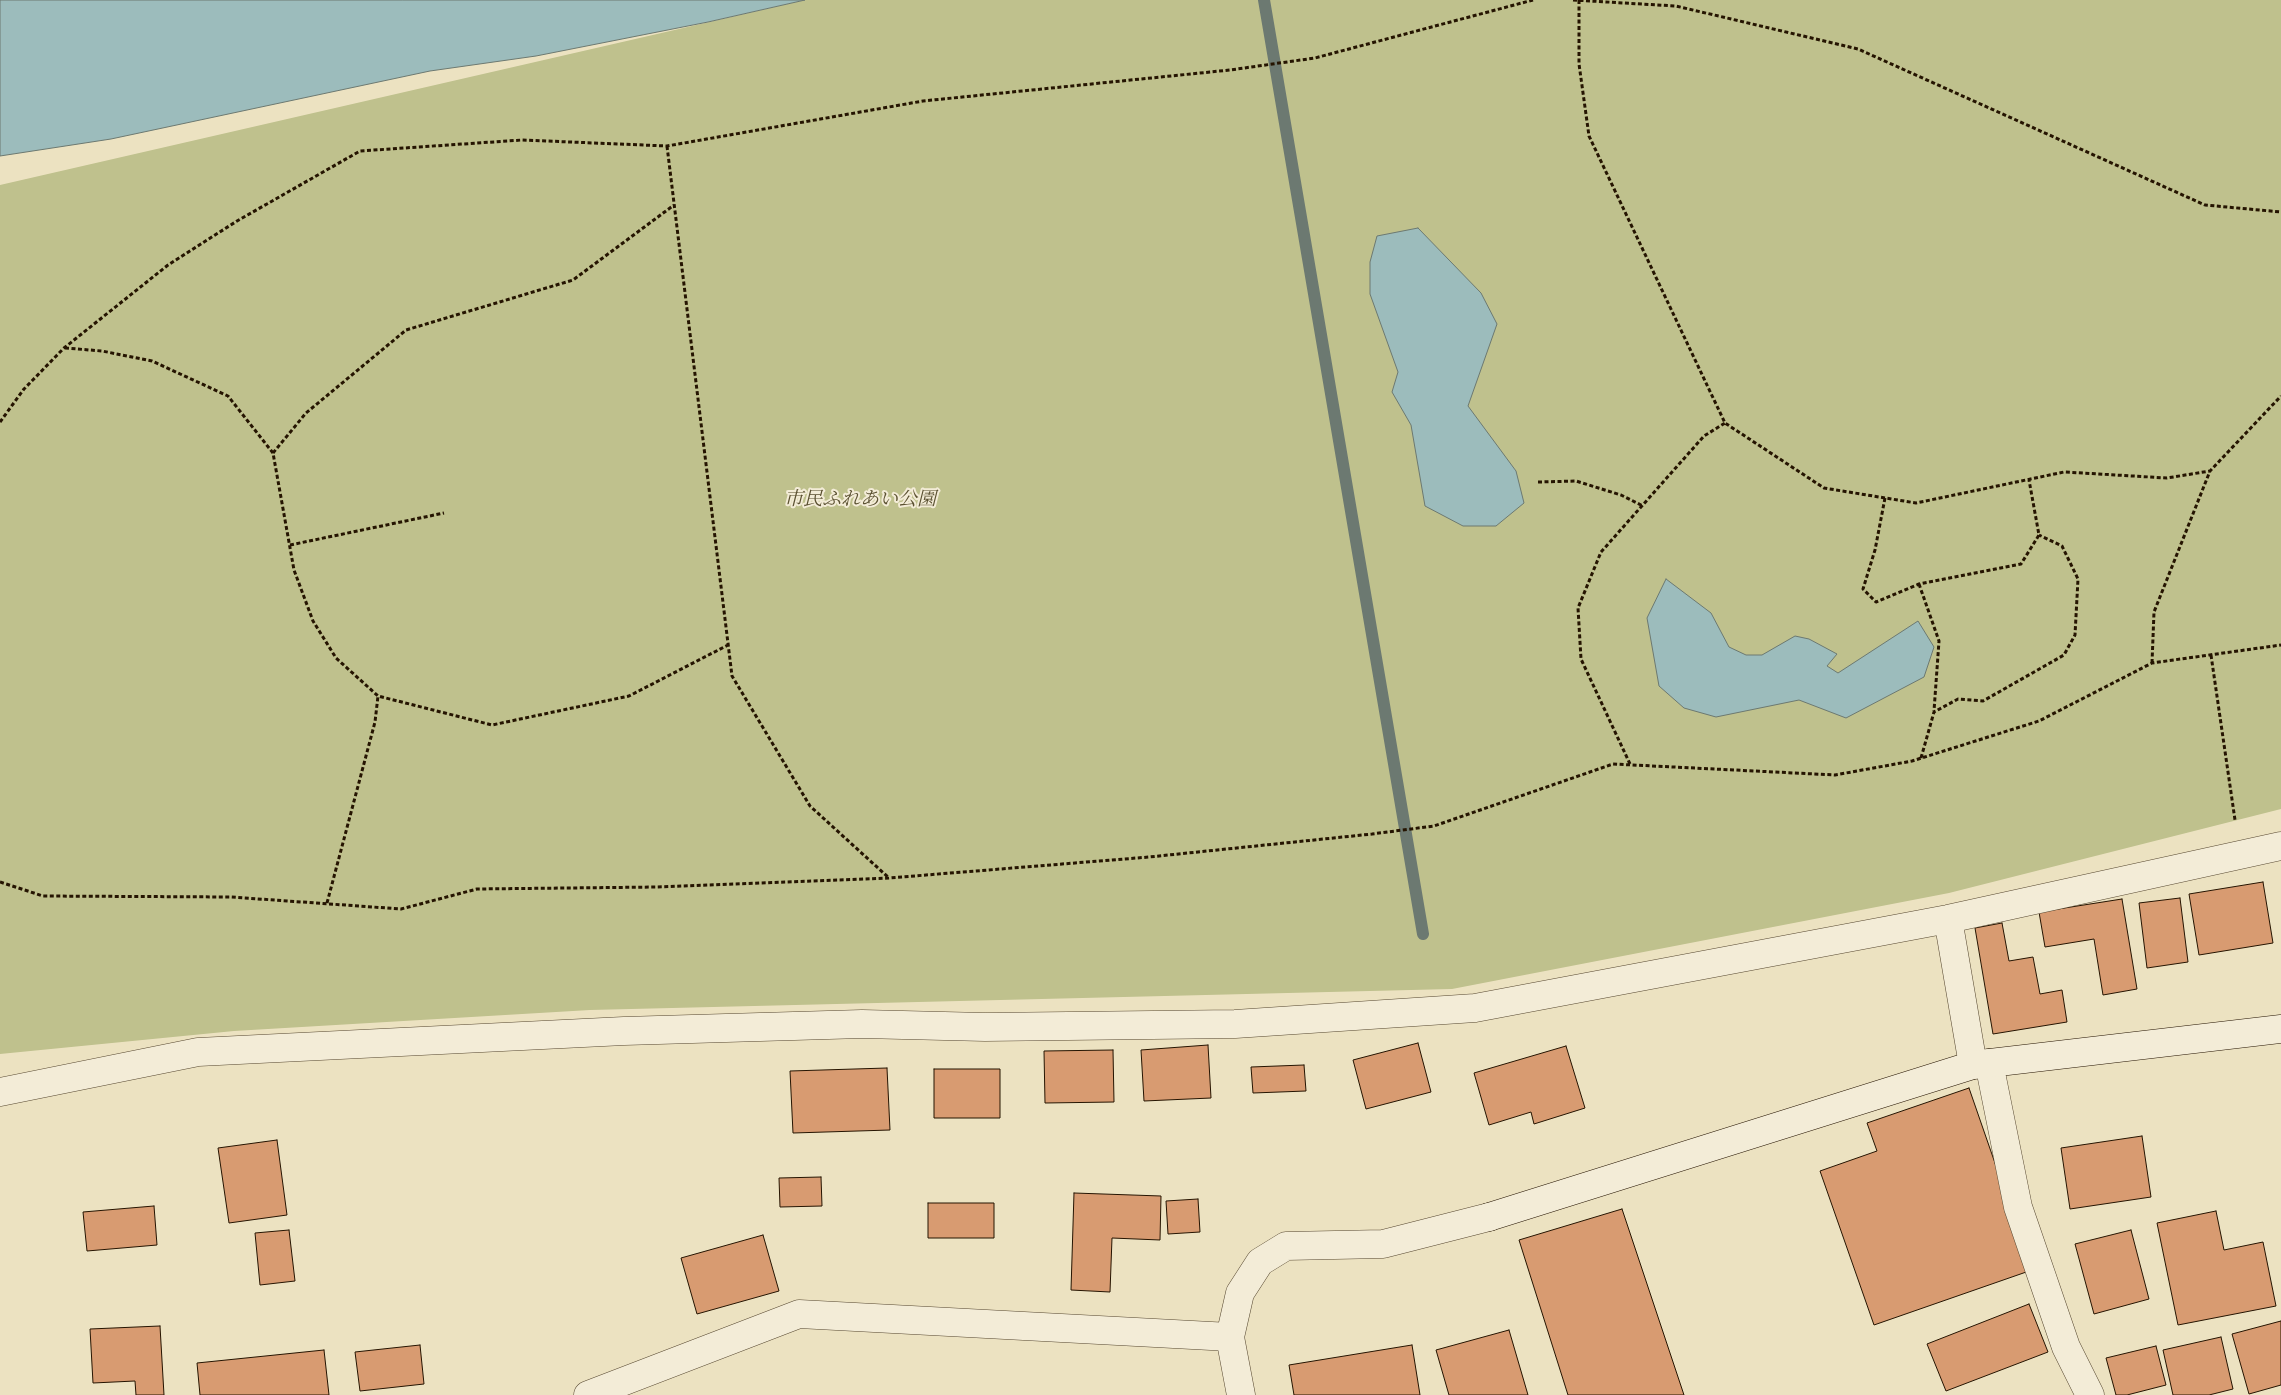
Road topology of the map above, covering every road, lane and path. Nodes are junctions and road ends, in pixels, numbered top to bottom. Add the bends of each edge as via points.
1 (1532, 0) edge
2 (1573, 0) edge
3 (1579, 0) edge
4 (667, 146) junction
5 (674, 205) junction
6 (2281, 212) edge
7 (64, 348) junction
8 (2281, 396) edge
9 (0, 422) edge
10 (1725, 423) junction
11 (273, 453) junction
12 (2210, 471) junction
13 (2028, 480) junction
14 (1538, 482) dead end
15 (1884, 498) junction
16 (1643, 506) junction
17 (444, 513) dead end
18 (2040, 536) junction
19 (290, 545) junction
20 (1919, 584) junction
21 (728, 645) junction
22 (2281, 645) edge
23 (2211, 655) junction
24 (2152, 663) junction
25 (378, 696) junction
26 (1934, 712) junction
27 (1921, 758) junction
28 (1630, 764) junction
29 (2281, 846) edge
30 (2240, 855) junction
31 (889, 878) junction
32 (0, 882) edge
33 (327, 903) junction
34 (1948, 919) junction
35 (2281, 1029) edge
36 (1981, 1064) junction
37 (0, 1092) edge
38 (1230, 1337) junction
39 (588, 1395) edge
40 (1241, 1395) edge
41 (2090, 1395) edge

1 - 4 path via 1315,58 1230,70 923,101
2 - 3 path
3 - 6 path via 1676,6 1858,49 2205,205
3 - 10 path via 1579,64 1589,136
4 - 5 path
4 - 7 path via 522,140 360,151 168,264
5 - 11 path via 573,280 406,330 306,413
5 - 21 path
7 - 9 path via 24,389
7 - 11 path via 102,350 152,360 228,396
8 - 12 path
10 - 15 path via 1824,488
10 - 16 path via 1704,436
11 - 19 path
12 - 13 path via 2167,478 2064,472
12 - 24 path via 2154,612
13 - 15 path via 1916,503
13 - 18 path
14 - 16 path via 1576,481 1621,495
15 - 20 path via 1875,550 1863,588 1876,602
16 - 28 path via 1602,552 1578,608 1581,659
17 - 19 path
18 - 20 path via 2020,564
18 - 26 path via 2062,546 2078,579 2075,635 2064,655 1983,701 1958,699
19 - 25 path via 294,570 313,622 336,658
20 - 26 path via 1939,641
21 - 25 path via 629,696 492,725
21 - 31 path via 732,676 810,806
22 - 23 path
23 - 24 path
23 - 30 path
24 - 27 path via 2039,721
25 - 33 path
26 - 27 path
27 - 28 path via 1835,775
28 - 31 path via 1613,764 1434,826 1149,857
29 - 30 street
30 - 34 street
31 - 33 path via 657,887 477,889 401,909
32 - 33 path via 43,896 231,897
34 - 36 street
34 - 37 street via 1474,1008 1235,1024 985,1027 862,1024 198,1052
35 - 36 street
36 - 38 street via 1489,1217 1383,1244 1286,1246 1260,1262 1240,1293
36 - 41 street via 2018,1207 2066,1347
38 - 39 street via 799,1314
38 - 40 street

